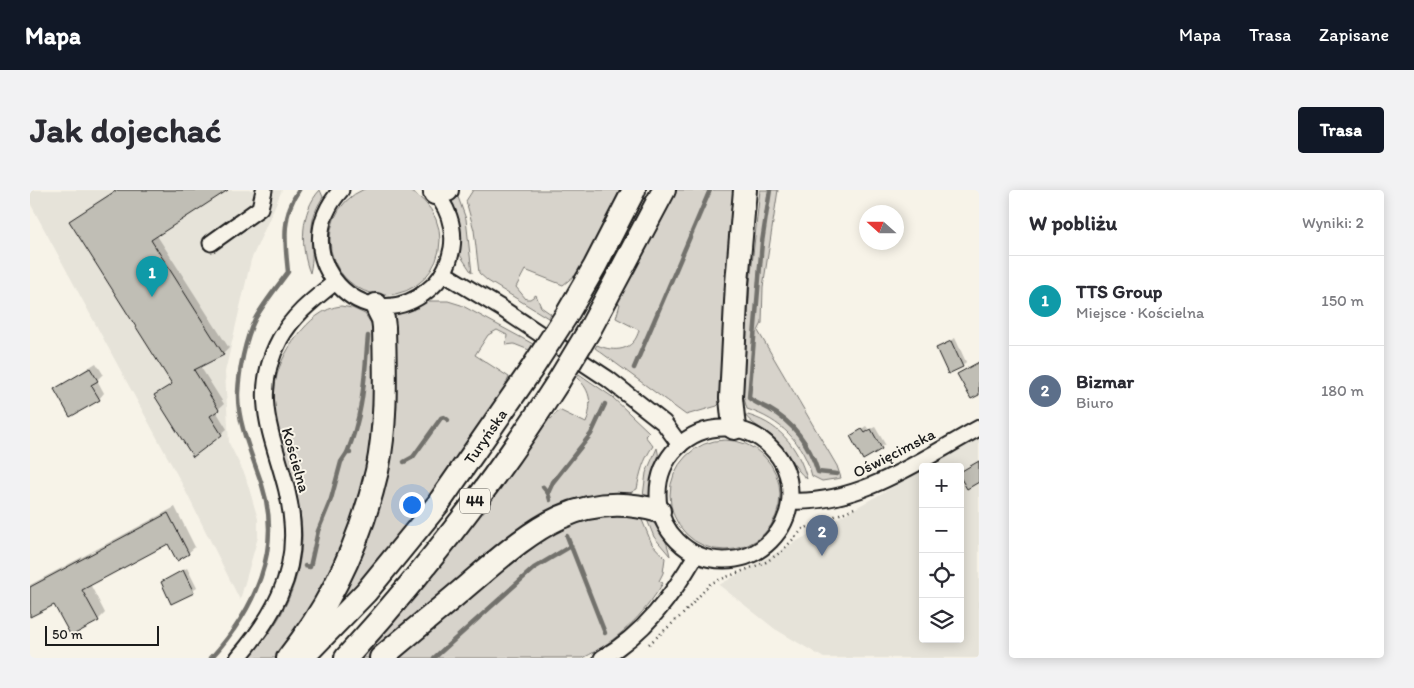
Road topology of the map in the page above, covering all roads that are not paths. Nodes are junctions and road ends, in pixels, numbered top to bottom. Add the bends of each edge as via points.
1 (264, 190) edge
2 (341, 190) edge
3 (634, 190) edge
4 (664, 190) edge
5 (745, 190) edge
6 (438, 191) edge
7 (211, 243) dead end
8 (443, 273) junction
9 (335, 282) junction
10 (376, 305) junction
11 (734, 428) junction
12 (979, 428) edge
13 (680, 445) junction
14 (791, 501) junction
15 (659, 511) junction
16 (696, 555) junction
17 (238, 658) edge
18 (288, 658) edge
19 (302, 658) edge
20 (346, 658) edge
21 (381, 658) edge
22 (602, 658) edge

1 - 7 street via 260,208
2 - 9 street via 323,217 320,234 320,251
3 - 19 highway, Turyńska / 44, bridge via 566,316 438,504 366,592
4 - 20 highway, Turyńska / 44, bridge via 590,329 506,459 460,522
5 - 11 highway via 731,398
6 - 8 street via 451,223 453,240
8 - 10 street via 421,296 392,306
8 - 13 street via 608,379 664,423
9 - 10 street via 353,297
9 - 17 street, Kościelna via 292,321 276,347 268,371 266,418 289,500 292,551 276,605
10 - 18 highway via 384,327 385,380 377,470 350,556 312,627
11 - 13 street via 709,429
11 - 14 street via 760,437 778,456 786,469
12 - 14 street, Oświęcimska via 885,480 850,494 819,501
13 - 15 street via 664,465 659,478
14 - 16 street via 777,535 752,554 723,561
15 - 16 street via 677,541
15 - 21 highway via 634,505 607,506 573,512 546,523 504,554
16 - 22 street via 649,622

